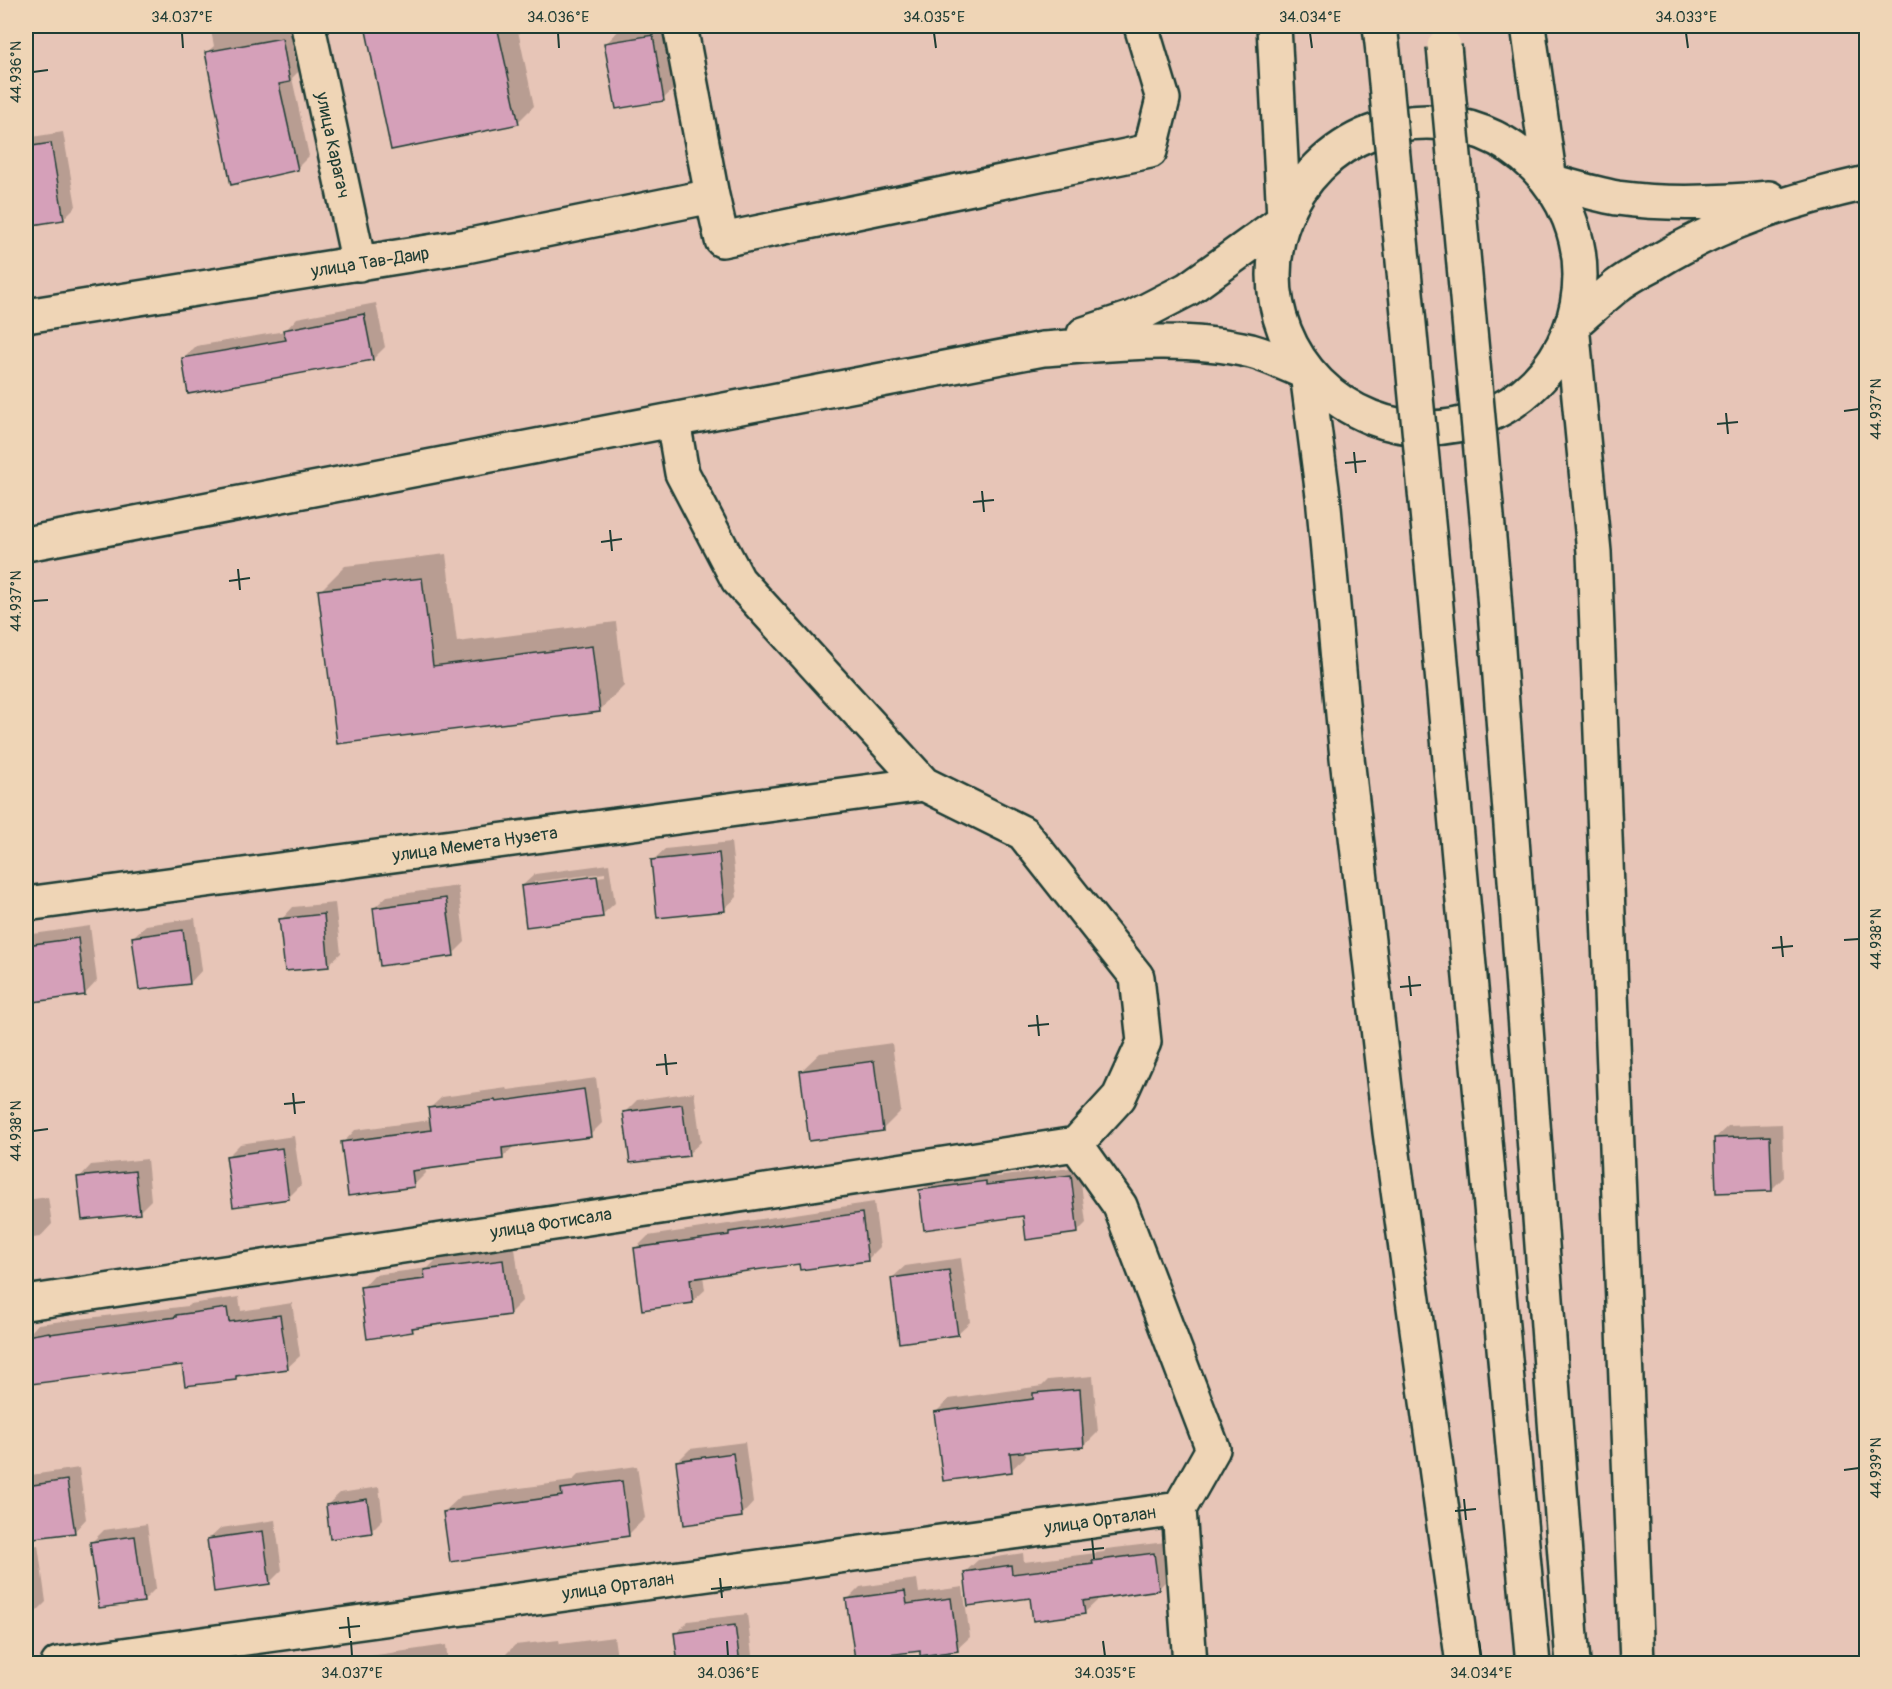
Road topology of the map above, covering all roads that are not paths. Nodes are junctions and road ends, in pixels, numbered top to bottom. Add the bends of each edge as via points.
1 (308, 26) edge
2 (680, 26) edge
3 (1141, 26) edge
4 (1274, 26) edge
5 (1528, 26) edge
6 (1443, 36) edge
7 (1382, 39) edge
8 (1550, 181) junction
9 (1866, 183) edge
10 (1815, 194) junction
11 (712, 196) junction
12 (1284, 220) junction
13 (359, 264) junction
14 (26, 316) edge
15 (1572, 325) junction
16 (1043, 349) junction
17 (1307, 373) junction
18 (673, 421) junction
19 (26, 544) edge
20 (924, 784) junction
21 (26, 904) edge
22 (1076, 1144) junction
23 (26, 1303) edge
24 (1179, 1509) junction
25 (57, 1664) edge
26 (1190, 1664) edge
27 (1463, 1664) edge
28 (1533, 1664) edge
29 (1574, 1664) edge
30 (1637, 1664) edge

1 - 13 main road, улица Карагач
2 - 11 main road
3 - 11 main road via 1163,99 1150,151 722,240
4 - 12 main road
5 - 8 main road
6 - 29 main road, bridge via 1493,582
7 - 28 main road, bridge
8 - 10 main road via 1614,197 1656,202 1736,201
8 - 12 main road via 1522,152 1475,128 1423,120 1372,130 1326,156 1293,197
8 - 15 main road via 1572,221 1581,266
9 - 10 main road
10 - 15 main road via 1752,215 1676,250 1619,285
11 - 13 main road, улица Тав-Даир
12 - 16 main road via 1188,289 1132,318
12 - 17 main road via 1275,244 1273,290 1284,334
13 - 14 main road, улица Тав-Даир
15 - 17 main road via 1543,376 1513,402 1478,420 1438,428 1399,426 1361,414 1327,393
15 - 30 main road via 1594,552
16 - 17 main road via 1198,343 1252,351
16 - 18 main road
17 - 27 main road via 1390,1132
18 - 19 main road
18 - 20 main road via 682,473 738,580
20 - 21 main road, улица Мемета Нузета
20 - 22 main road via 1023,833 1137,977 1144,1042 1119,1097
22 - 23 main road, улица Фотисала
22 - 24 main road via 1120,1206 1213,1449
24 - 25 main road, улица Орталан
24 - 26 main road

